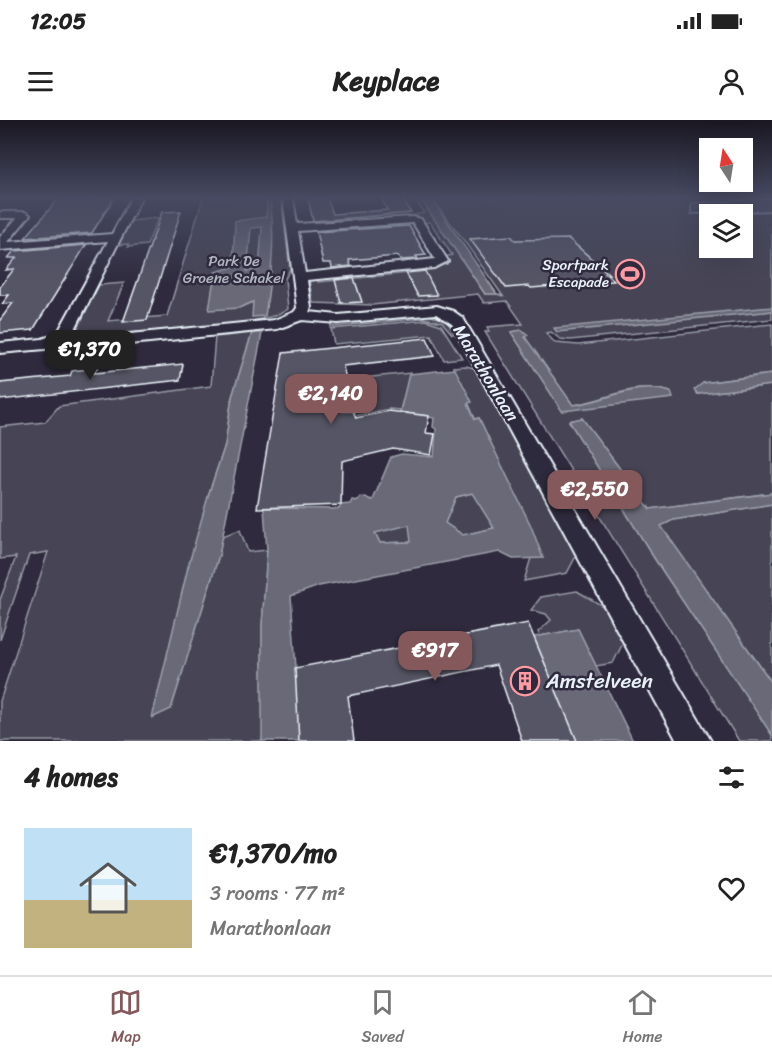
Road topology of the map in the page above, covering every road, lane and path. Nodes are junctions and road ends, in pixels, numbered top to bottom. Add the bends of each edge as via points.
1 (15, 227) edge
2 (120, 227) edge
3 (308, 227) edge
4 (421, 227) edge
5 (293, 228) joint
6 (115, 237) junction
7 (0, 245) edge
8 (300, 277) junction
9 (300, 315) junction
10 (63, 338) junction
11 (0, 348) edge
12 (695, 741) edge

1 - 7 street
2 - 6 street
3 - 5 street
4 - 8 street via 442,261
5 - 8 street
6 - 7 street
6 - 10 street
8 - 9 street via 304,308
9 - 10 street, Marathonlaan via 278,324 120,340
9 - 12 street, Marathonlaan via 338,319 437,310 458,321
10 - 11 street, Marathonlaan via 45,344

